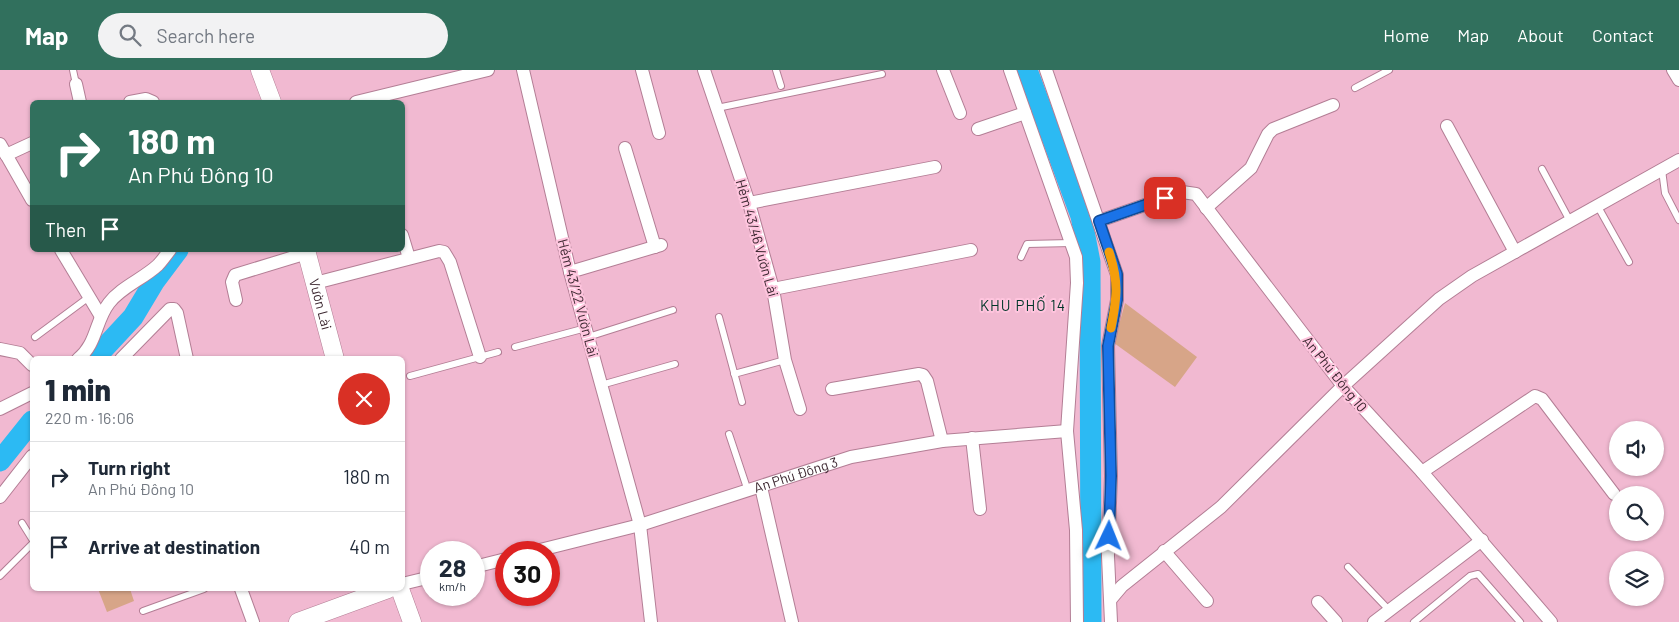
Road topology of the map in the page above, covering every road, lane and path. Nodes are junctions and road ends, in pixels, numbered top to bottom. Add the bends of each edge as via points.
1 (73, 70) edge
2 (260, 70) edge
3 (488, 70) edge
4 (523, 70) edge
5 (642, 70) edge
6 (704, 70) edge
7 (776, 70) edge
8 (943, 70) edge
9 (1010, 70) edge
10 (1046, 70) edge
11 (1389, 70) edge
12 (1673, 70) edge
13 (882, 74) dead end
14 (1679, 80) edge
15 (76, 84) joint
16 (781, 86) dead end
17 (1355, 88) dead end
18 (80, 100) edge
19 (271, 100) edge
20 (364, 100) edge
21 (1333, 105) dead end
22 (716, 108) junction
23 (960, 113) dead end
24 (1025, 113) junction
25 (1447, 126) dead end
26 (978, 129) dead end
27 (659, 132) dead end
28 (30, 143) edge
29 (625, 148) dead end
30 (3, 150) edge
31 (1679, 160) edge
32 (935, 167) dead end
33 (1542, 170) dead end
34 (1662, 170) junction
35 (30, 197) edge
36 (749, 203) junction
37 (1597, 205) junction
38 (1206, 208) junction
39 (1570, 220) junction
40 (1679, 220) edge
41 (1099, 221) junction
42 (1072, 243) junction
43 (405, 246) edge
44 (971, 250) dead end
45 (63, 252) edge
46 (168, 252) edge
47 (306, 252) edge
48 (1515, 252) junction
49 (1021, 257) dead end
50 (408, 258) junction
51 (1630, 262) dead end
52 (570, 272) junction
53 (315, 283) junction
54 (773, 289) junction
55 (89, 297) junction
56 (236, 300) dead end
57 (674, 310) dead end
58 (100, 315) junction
59 (719, 316) dead end
60 (587, 332) junction
61 (35, 337) dead end
62 (515, 348) dead end
63 (0, 349) edge
64 (498, 352) dead end
65 (82, 356) edge
66 (124, 356) edge
67 (186, 356) edge
68 (334, 356) edge
69 (480, 357) junction
70 (785, 360) junction
71 (30, 363) edge
72 (675, 364) dead end
73 (734, 374) junction
74 (410, 376) dead end
75 (601, 385) junction
76 (1343, 386) junction
77 (832, 390) dead end
78 (30, 394) edge
79 (742, 402) dead end
80 (800, 409) dead end
81 (0, 410) edge
82 (1067, 431) junction
83 (729, 434) dead end
84 (972, 438) junction
85 (942, 441) junction
86 (30, 459) edge
87 (1422, 472) junction
88 (761, 487) junction
89 (1609, 487) edge
90 (748, 491) junction
91 (0, 497) edge
92 (980, 509) dead end
93 (22, 523) dead end
94 (640, 525) junction
95 (30, 536) edge
96 (1482, 540) junction
97 (560, 545) edge
98 (30, 546) edge
99 (1164, 551) junction
100 (1348, 566) dead end
101 (0, 576) edge
102 (420, 580) edge
103 (405, 583) edge
104 (198, 591) edge
105 (242, 591) edge
106 (383, 591) edge
107 (401, 591) edge
108 (1111, 599) junction
109 (1207, 601) dead end
110 (1318, 602) dead end
111 (1389, 610) junction
112 (143, 611) dead end
113 (252, 622) edge
114 (298, 622) edge
115 (412, 622) edge
116 (651, 622) edge
117 (792, 622) edge
118 (1076, 622) edge
119 (1111, 622) edge
120 (1336, 622) edge
121 (1374, 622) edge
122 (1414, 622) edge
123 (1520, 622) edge
124 (1551, 622) edge

1 - 15 lane
2 - 19 main road
3 - 20 street
4 - 52 street, Hẻm 43/22 Vườn Lài
5 - 27 street
6 - 22 street, Hẻm 43/46 Vườn Lài
7 - 16 lane
8 - 23 street
9 - 24 street
10 - 41 street
11 - 17 lane
12 - 14 street
13 - 22 lane
15 - 18 street
21 - 38 street via 1274,129 1268,134 1251,168
22 - 36 street, Hẻm 43/46 Vườn Lài
24 - 26 street
24 - 42 street
25 - 48 street
28 - 30 street
29 - 52 street via 658,246
30 - 35 street
31 - 34 street
32 - 36 street
33 - 39 lane
34 - 37 street
34 - 40 lane via 1665,193
36 - 54 street, Hẻm 43/46 Vườn Lài
37 - 39 street
37 - 51 lane
38 - 41 street, An Phú Đông 10 via 1196,194 1182,192
38 - 76 street, An Phú Đông 10
39 - 48 street
41 - 108 street via 1117,274 1117,300 1108,346
42 - 49 lane via 1031,243 1025,246
42 - 82 street via 1077,283
43 - 50 street
44 - 54 street
45 - 55 street
46 - 58 street via 158,265 110,300
47 - 53 main road, Vườn Lài
47 - 56 street via 235,275 232,282
48 - 76 street via 1439,299
50 - 53 street
50 - 69 street via 439,251 447,255
52 - 60 street, Hẻm 43/22 Vườn Lài
53 - 68 main road, Vườn Lài
54 - 70 street, Hẻm 43/46 Vườn Lài
55 - 58 street
55 - 61 lane
57 - 60 lane
58 - 65 street via 94,339
59 - 73 lane
60 - 62 lane
60 - 75 street, Hẻm 43/22 Vườn Lài
63 - 71 street via 20,353
64 - 69 lane
66 - 67 street via 170,309 174,309
69 - 74 lane
70 - 73 lane
70 - 80 street, Hẻm 43/46 Vườn Lài
72 - 75 lane
73 - 79 lane
75 - 94 street, Hẻm 43/22 Vườn Lài
76 - 87 street, An Phú Đông 10
76 - 99 street via 1221,508
77 - 85 street via 923,375
78 - 81 street
82 - 84 street, An Phú Đông 3
82 - 118 street via 1076,530
83 - 90 lane
84 - 85 street, An Phú Đông 3
84 - 92 street
85 - 88 street, An Phú Đông 3 via 851,457
86 - 91 street
87 - 89 street via 1535,396 1542,399
87 - 96 street, An Phú Đông 10
88 - 90 street, An Phú Đông 3
88 - 117 street
90 - 94 street, An Phú Đông 3
93 - 95 lane
94 - 97 street, An Phú Đông 3
94 - 116 street, Hẻm 43/22 Vườn Lài
96 - 111 street
96 - 124 street, An Phú Đông 10
98 - 101 lane
99 - 108 street
99 - 109 street
100 - 111 lane
102 - 103 street
104 - 112 lane
105 - 113 street
106 - 114 main road
107 - 115 main road
108 - 119 street
110 - 120 street
111 - 121 street
122 - 123 lane via 1470,576 1478,574

